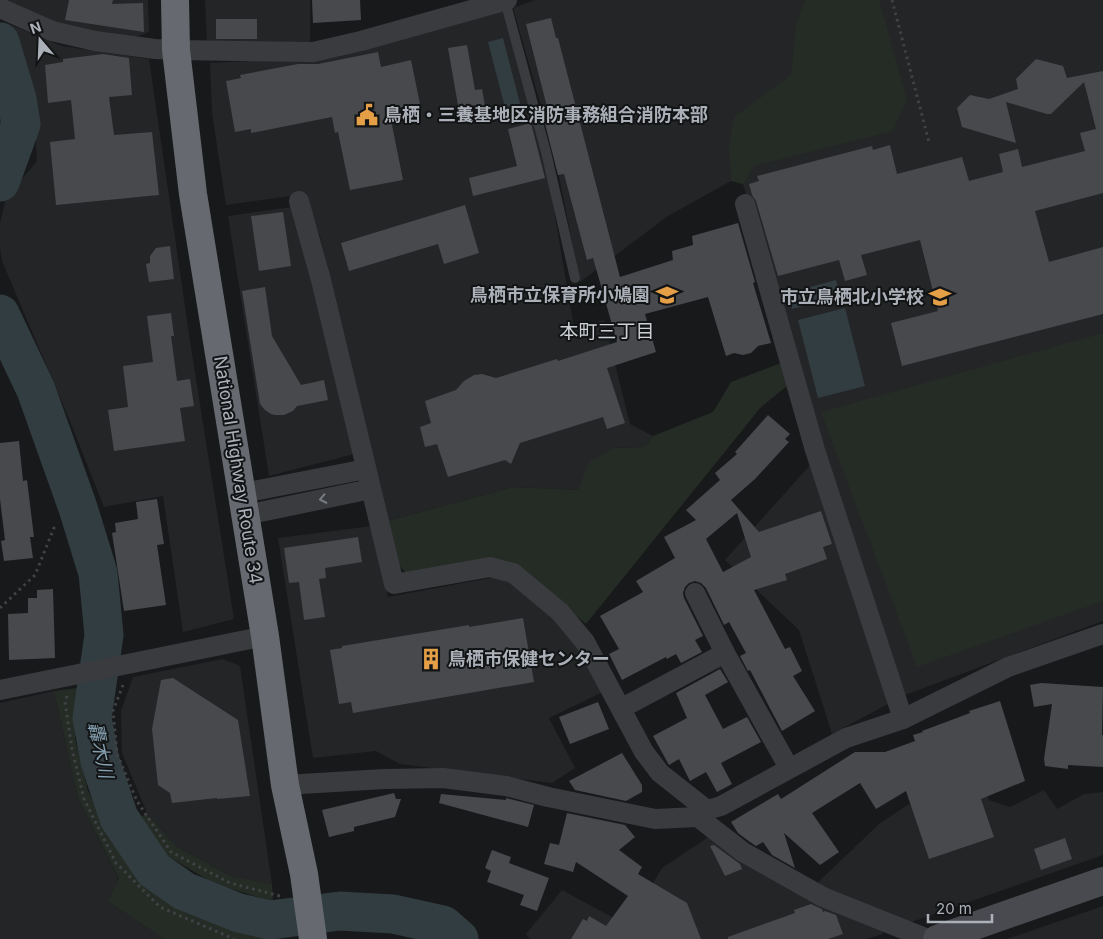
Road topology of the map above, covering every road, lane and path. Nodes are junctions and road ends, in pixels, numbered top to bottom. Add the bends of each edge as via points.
1 (175, 0) edge
2 (506, 0) edge
3 (892, 0) edge
4 (1, 8) edge
5 (176, 50) junction
6 (929, 142) dead end
7 (299, 201) dead end
8 (744, 204) dead end
9 (575, 278) dead end
10 (366, 469) junction
11 (371, 489) junction
12 (244, 504) junction
13 (56, 523) dead end
14 (694, 593) dead end
15 (0, 608) edge
16 (1103, 634) edge
17 (265, 636) junction
18 (725, 653) junction
19 (128, 663) junction
20 (74, 674) junction
21 (0, 690) edge
22 (622, 708) junction
23 (904, 719) junction
24 (789, 768) junction
25 (285, 785) junction
26 (703, 814) junction
27 (1103, 881) edge
28 (280, 896) dead end
29 (979, 933) edge
30 (234, 939) edge
31 (313, 939) edge
32 (928, 939) edge
33 (937, 939) edge

1 - 5 highway, National Highway Route 34
2 - 5 street via 314,52
2 - 9 lane
3 - 6 path
4 - 5 street via 52,30 95,41
5 - 12 highway, National Highway Route 34 via 193,194
7 - 10 street
8 - 23 street via 814,450
10 - 11 street
10 - 12 street
11 -> 12 street
11 - 22 street via 394,584 490,567 513,573 560,612 585,642
12 - 17 highway, National Highway Route 34
13 - 15 path via 35,575
14 - 18 street
16 - 23 street via 1008,667
17 - 19 street
17 - 25 highway, National Highway Route 34
18 - 22 street
18 - 24 street
19 - 20 street
19 - 28 path via 113,711 117,754 137,802 171,852 230,883
20 - 21 street
20 - 30 path via 65,702 72,750 84,799 116,863 160,906
22 - 26 street via 644,752 660,773
23 - 24 street via 846,738
24 - 26 street
25 - 26 street via 444,778 506,786 654,819
25 - 31 highway, National Highway Route 34 via 304,874
26 - 32 street via 743,852 823,897
27 - 29 street
29 - 33 street

